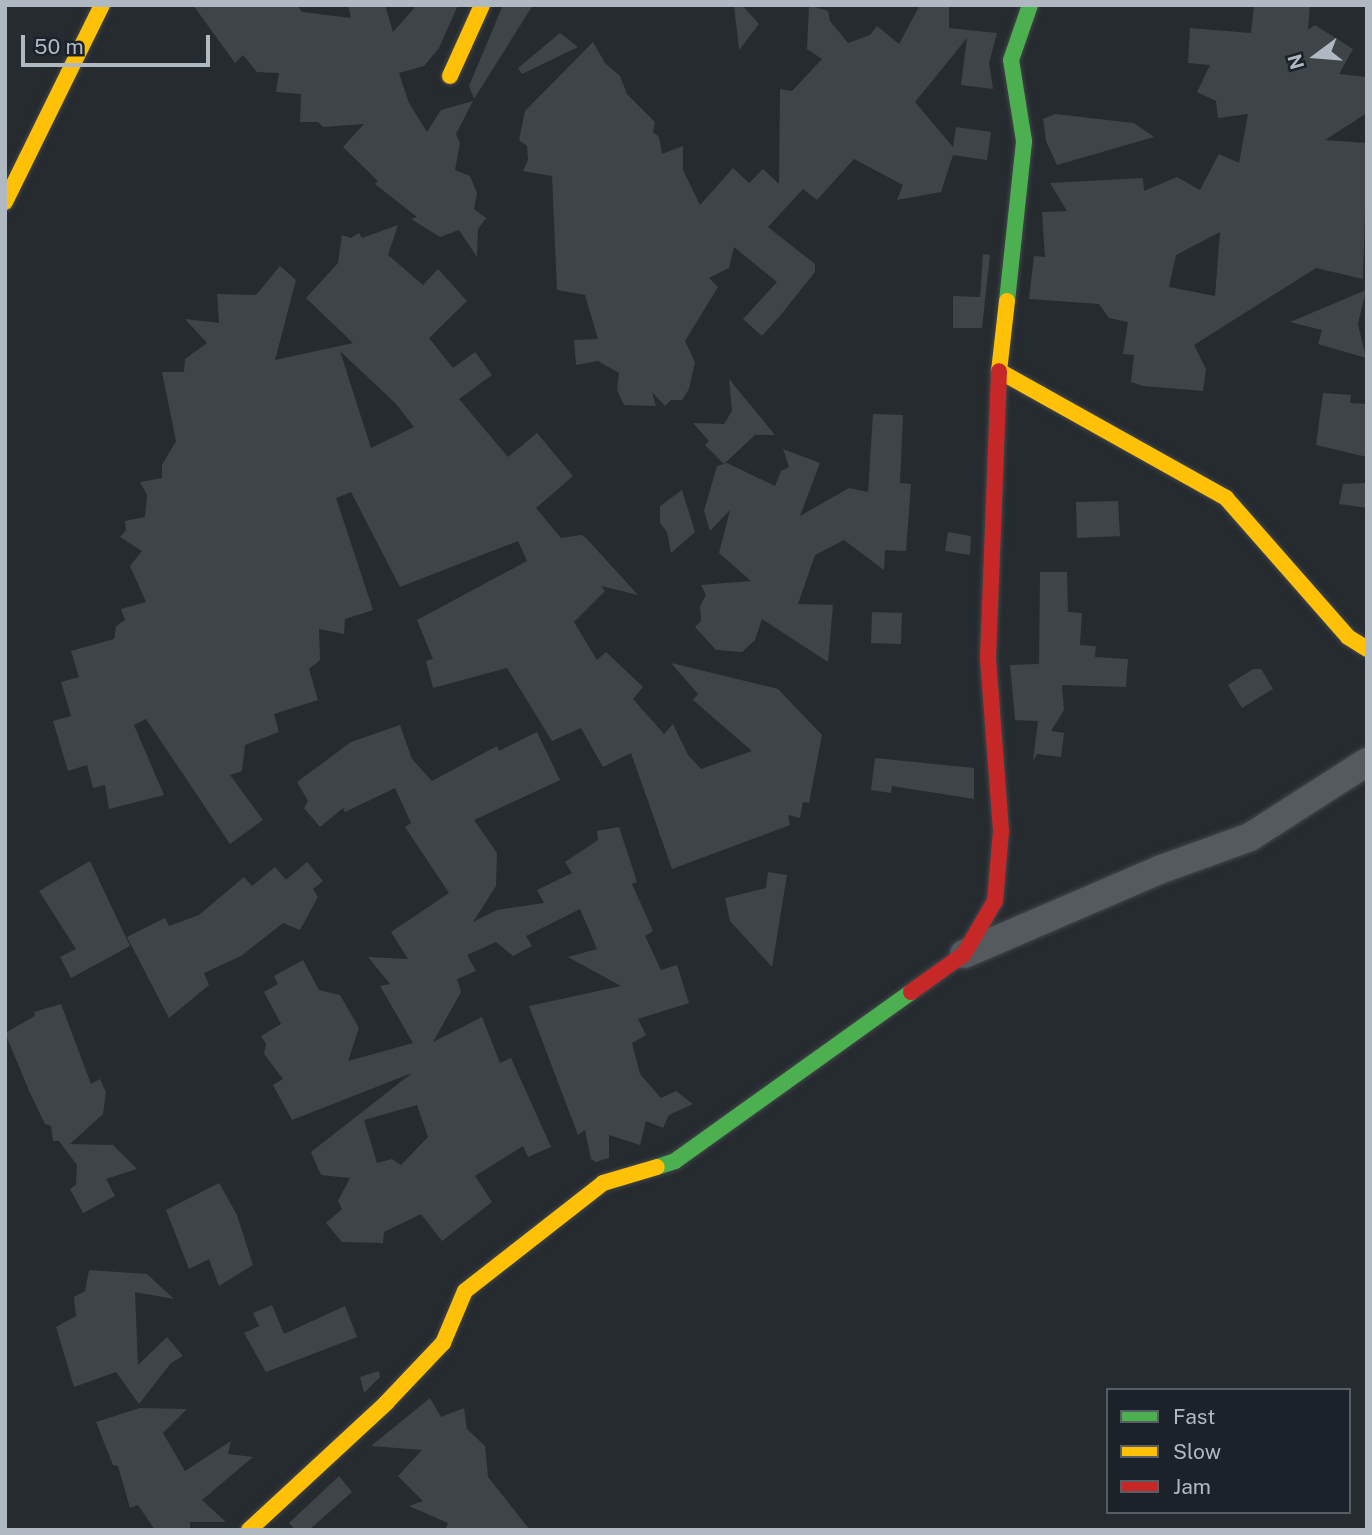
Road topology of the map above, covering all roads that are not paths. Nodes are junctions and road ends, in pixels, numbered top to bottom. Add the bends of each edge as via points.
1 (482, 5) edge
2 (1030, 5) edge
3 (93, 10) edge
4 (450, 76) dead end
5 (5, 202) edge
6 (999, 371) junction
7 (1367, 649) edge
8 (1367, 762) edge
9 (964, 954) junction
10 (249, 1530) edge

1 - 4 street
2 - 6 street via 1011,60 1024,141
3 - 5 street
6 - 7 street via 1226,498 1348,637
6 - 9 street via 988,658 1001,831 995,901
8 - 9 street via 1250,837 1159,870
9 - 10 street via 675,1161 603,1183 465,1291 443,1343 386,1403

